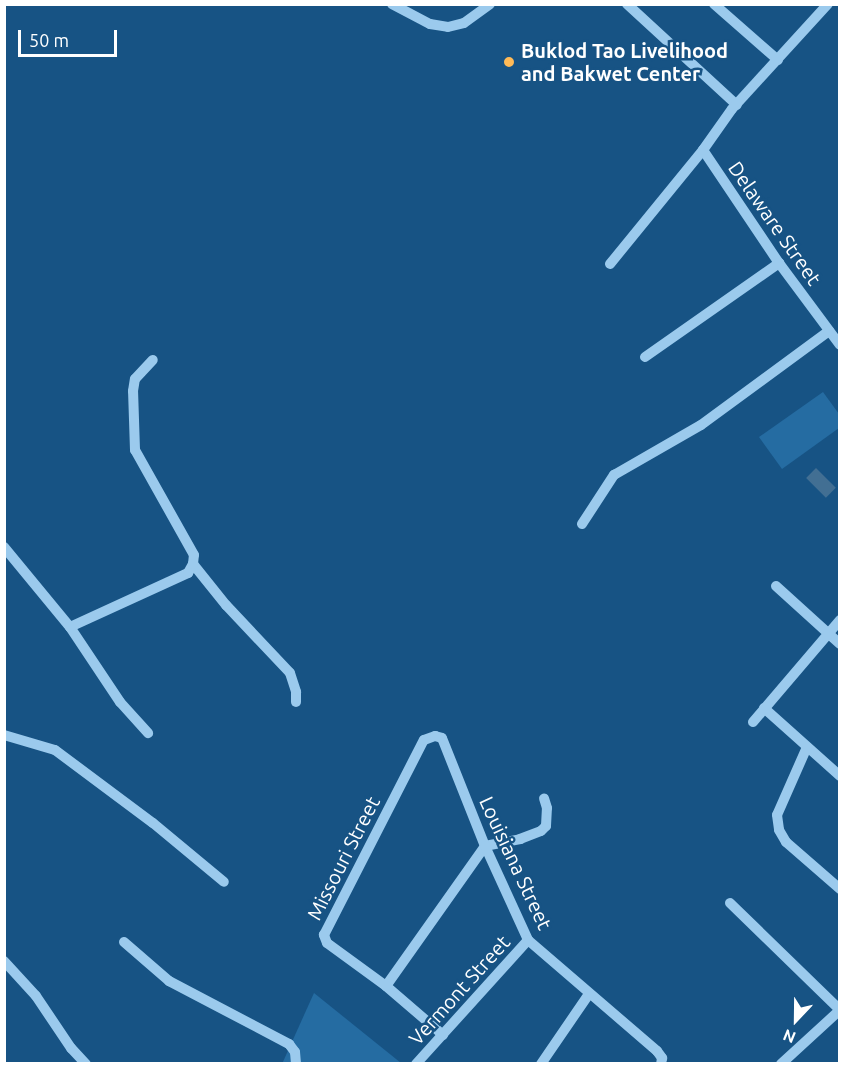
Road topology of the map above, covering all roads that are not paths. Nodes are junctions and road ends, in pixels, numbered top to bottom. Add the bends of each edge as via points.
1 (392, 4) edge
2 (490, 4) edge
3 (627, 4) edge
4 (714, 4) edge
5 (828, 5) edge
6 (778, 60) junction
7 (737, 105) junction
8 (703, 150) junction
9 (779, 263) junction
10 (610, 264) dead end
11 (829, 331) junction
12 (840, 345) edge
13 (645, 357) dead end
14 (153, 360) dead end
15 (582, 524) dead end
16 (4, 546) edge
17 (193, 564) junction
18 (776, 586) dead end
19 (840, 620) edge
20 (70, 627) junction
21 (828, 634) junction
22 (840, 644) edge
23 (296, 702) dead end
24 (764, 708) junction
25 (753, 722) dead end
26 (148, 733) dead end
27 (4, 735) edge
28 (442, 738) joint
29 (807, 747) junction
30 (840, 776) edge
31 (544, 798) dead end
32 (485, 846) junction
33 (224, 882) dead end
34 (840, 889) edge
35 (730, 903) dead end
36 (528, 940) junction
37 (124, 942) dead end
38 (4, 961) edge
39 (386, 986) junction
40 (590, 994) junction
41 (840, 1010) edge
42 (443, 1035) junction
43 (662, 1061) edge
44 (86, 1064) edge
45 (296, 1064) edge
46 (416, 1064) edge
47 (541, 1064) edge
48 (781, 1064) edge

1 - 2 street via 430,24 448,27 464,23
3 - 7 street
4 - 6 street
5 - 6 street
6 - 7 street
7 - 8 street
8 - 9 street, Delaware Street
8 - 10 street
9 - 11 street, Delaware Street
9 - 13 street
11 - 12 street, Delaware Street
11 - 15 street via 701,425 614,475
14 - 17 street via 135,379 135,450 194,555
16 - 20 street
17 - 20 street via 188,573
17 - 23 street via 290,673
18 - 21 street
19 - 21 street
20 - 26 street via 120,702
21 - 22 street
21 - 24 street
24 - 25 street
24 - 29 street
27 - 33 street via 55,750
28 - 32 street, Louisiana Street
28 - 39 street, Missouri Street via 424,740 324,935 327,943
29 - 30 street
29 - 34 street via 777,815 778,830 786,842
31 - 32 street via 548,818 541,831
32 - 36 street, Louisiana Street
32 - 39 street
35 - 41 street
36 - 40 street, Louisiana Street
36 - 42 street, Vermont Street
37 - 45 street via 169,981 284,1040 293,1048
38 - 44 street via 36,996
39 - 42 street, Missouri Street
40 - 43 street, Louisiana Street via 657,1051
40 - 47 street
41 - 48 street
42 - 46 street, Vermont Street

